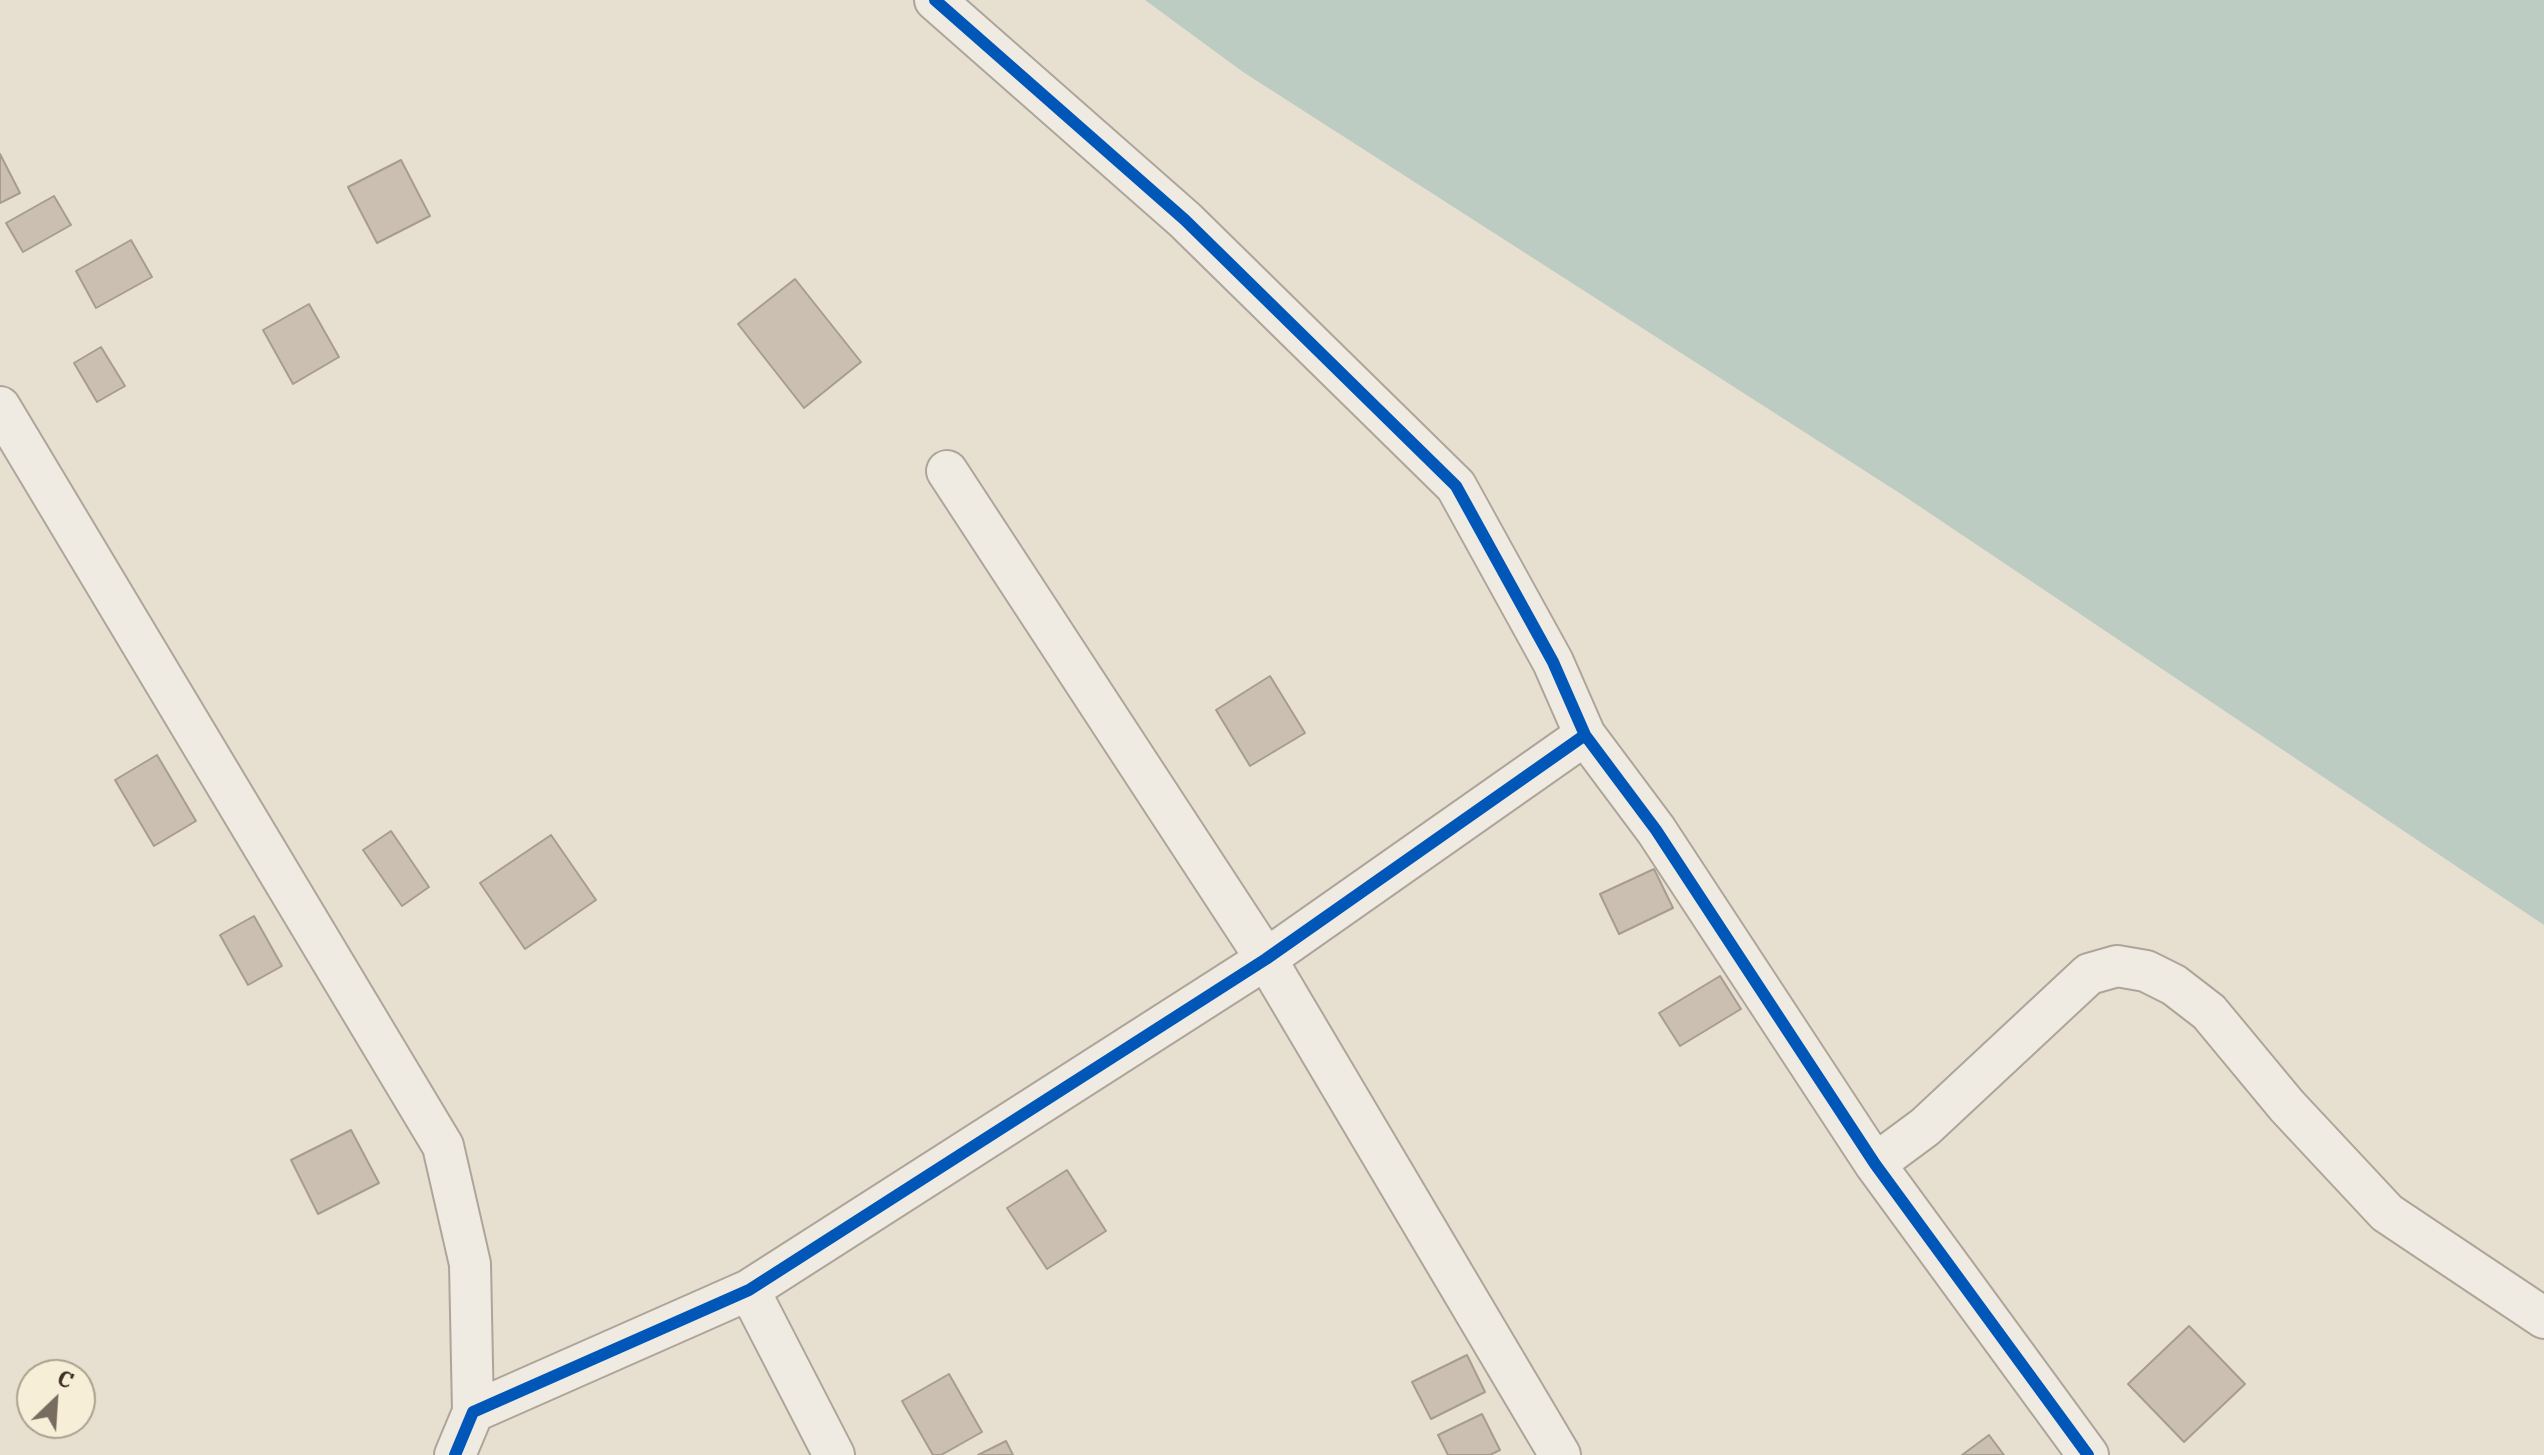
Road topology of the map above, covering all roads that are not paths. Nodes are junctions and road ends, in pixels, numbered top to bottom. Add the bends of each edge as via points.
1 (935, 0) edge
2 (0, 407) edge
3 (947, 471) dead end
4 (1585, 735) junction
5 (1266, 959) junction
6 (1875, 1164) junction
7 (749, 1290) junction
8 (2544, 1318) edge
9 (473, 1412) junction
10 (455, 1455) edge
11 (834, 1455) edge
12 (1560, 1455) edge
13 (2088, 1455) edge

1 - 4 street via 1185,220 1456,486 1553,662
2 - 9 street via 443,1146 470,1264
3 - 5 street
4 - 5 street
4 - 6 street via 1656,830
5 - 7 street
5 - 12 street
6 - 8 street via 1925,1127 2089,974 2117,966 2146,971 2209,1012 2387,1213
6 - 13 street
7 - 9 street
7 - 11 street
9 - 10 street

